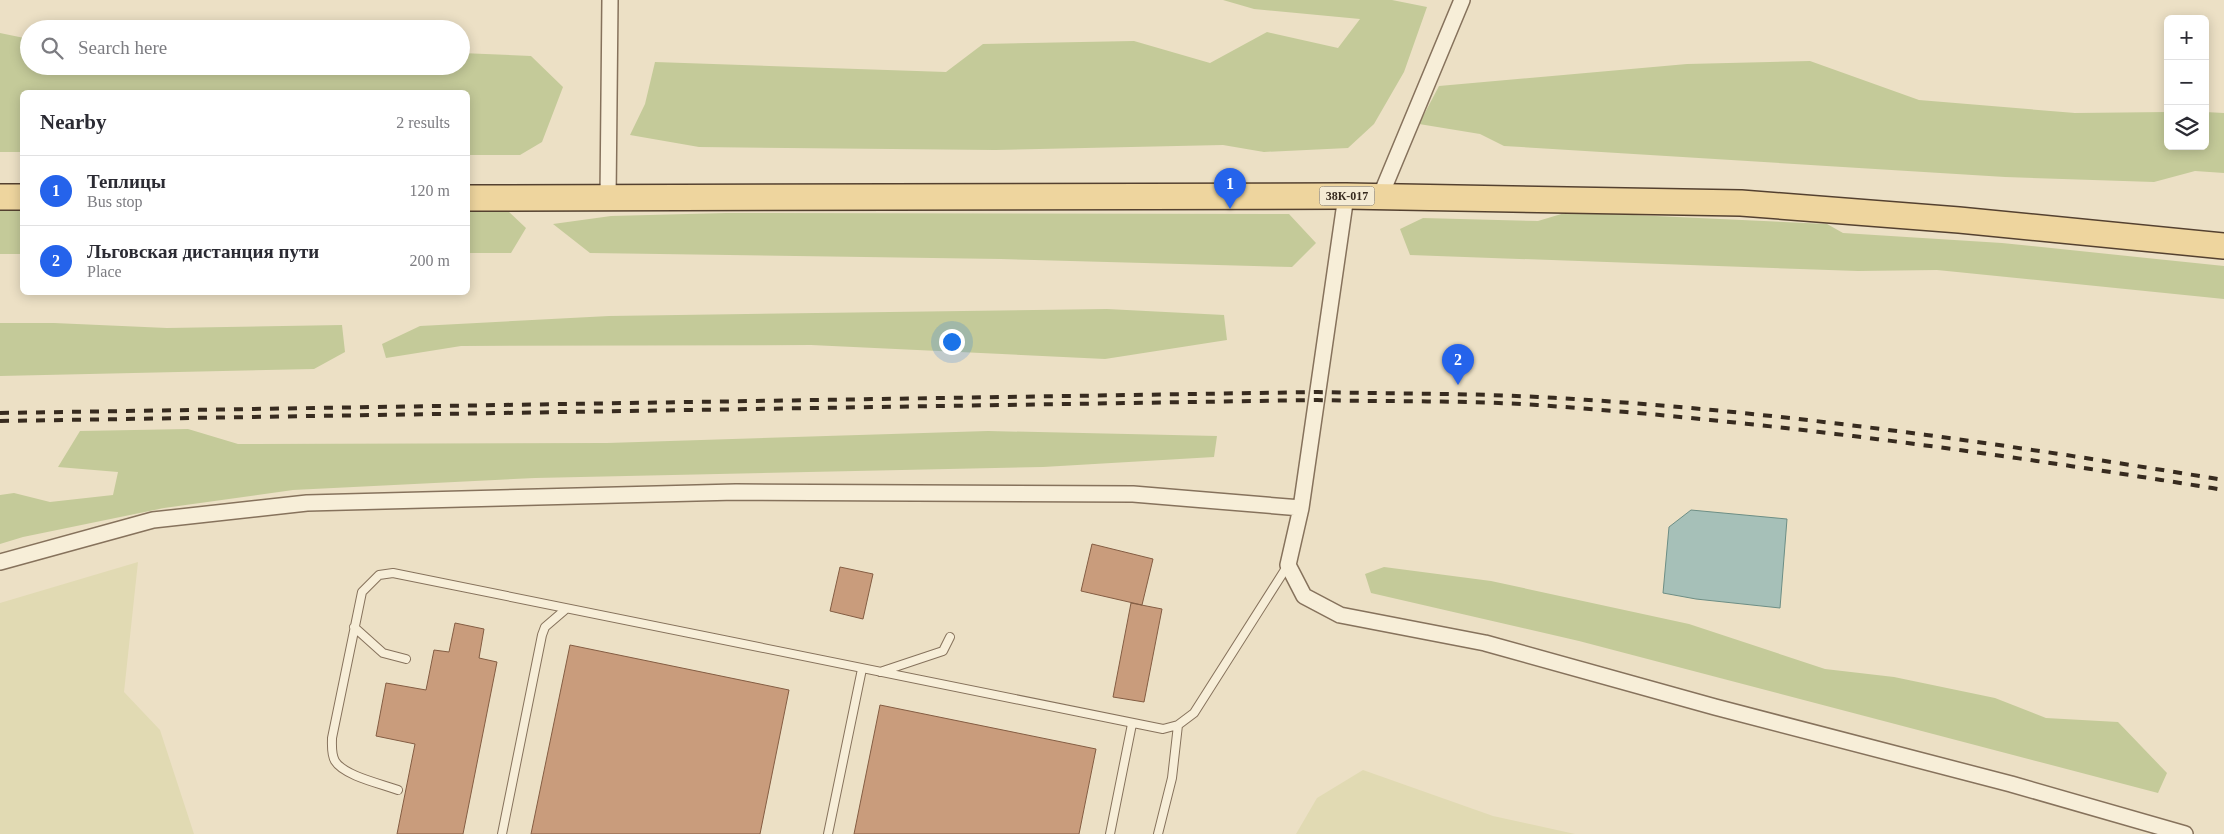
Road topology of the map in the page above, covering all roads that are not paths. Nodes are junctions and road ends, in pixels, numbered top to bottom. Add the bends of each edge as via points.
1 (610, 0) edge
2 (1462, 0) edge
3 (1346, 196) junction
4 (0, 197) edge
5 (20, 197) edge
6 (1380, 197) junction
7 (470, 198) edge
8 (608, 199) junction
9 (2224, 246) edge
10 (1301, 508) junction
11 (0, 562) edge
12 (1288, 565) junction
13 (566, 608) junction
14 (354, 627) junction
15 (950, 637) dead end
16 (406, 659) dead end
17 (862, 669) junction
18 (879, 673) junction
19 (1132, 724) junction
20 (1178, 725) junction
21 (398, 790) dead end
22 (502, 834) edge
23 (828, 834) edge
24 (1110, 834) edge
25 (1158, 834) edge
26 (2185, 834) edge

1 - 8 street
2 - 6 street
3 - 6 main road, 38К-017
3 - 8 main road, 38К-017
3 - 10 street
4 - 5 main road
6 - 9 main road, 38К-017 via 1741,204 1959,220
7 - 8 main road, 38К-017
10 - 11 street via 1133,494 785,492 307,503 153,520
10 - 12 street
12 - 20 lane via 1194,713
12 - 26 street via 1304,596 1340,615 1485,643
13 - 14 lane via 393,573 379,575 362,592
13 - 17 lane
13 - 22 lane via 545,627 542,635
14 - 16 lane via 384,653
14 - 21 lane via 332,750 335,761 344,770
15 - 18 lane via 943,652
17 - 18 lane
17 - 23 lane
18 - 19 lane
19 - 20 lane via 1163,729
19 - 24 lane
20 - 25 lane via 1172,778

